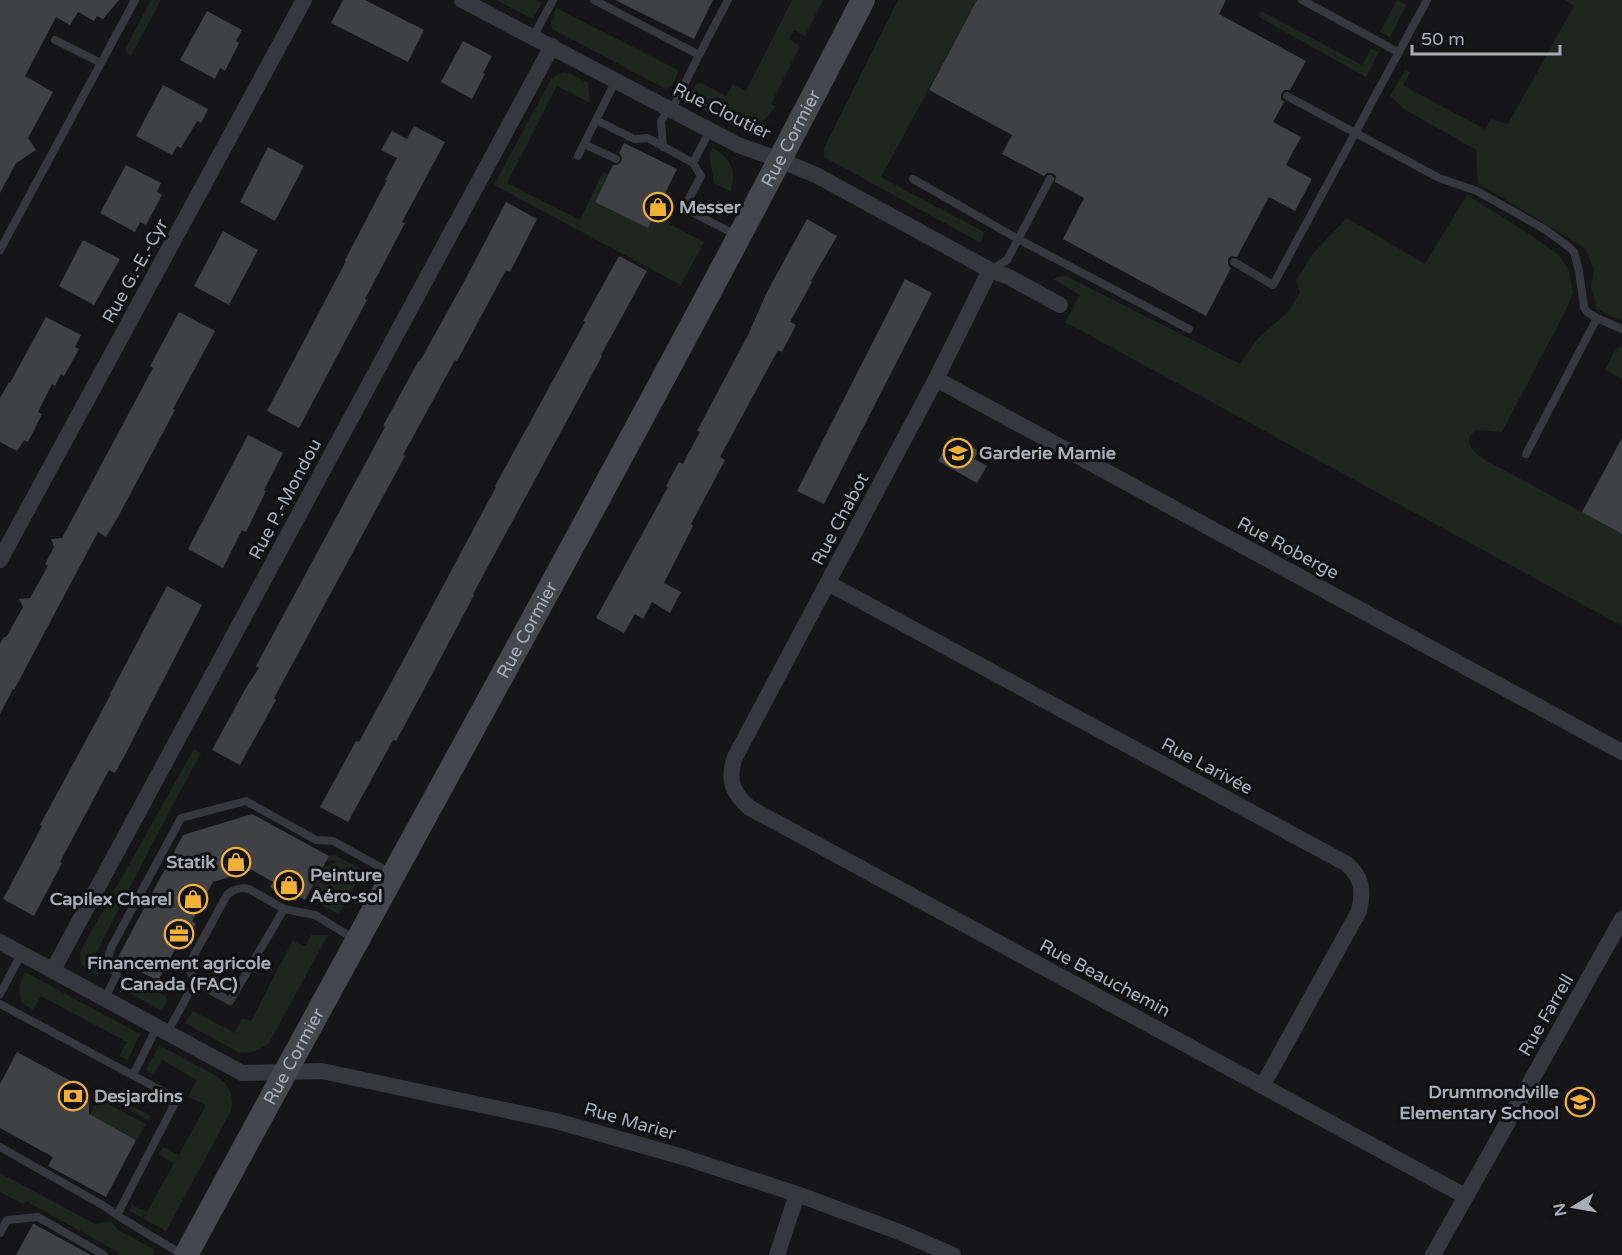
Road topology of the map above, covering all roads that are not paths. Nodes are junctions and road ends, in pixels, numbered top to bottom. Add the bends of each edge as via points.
1 (135, 0) edge
2 (304, 0) edge
3 (462, 0) edge
4 (553, 0) edge
5 (594, 0) edge
6 (728, 0) edge
7 (862, 0) edge
8 (1302, 0) edge
9 (1427, 0) edge
10 (533, 37) junction
11 (55, 40) dead end
12 (552, 46) junction
13 (1398, 52) junction
14 (699, 55) junction
15 (101, 63) junction
16 (616, 80) junction
17 (1287, 96) dead end
18 (670, 108) junction
19 (596, 120) junction
20 (710, 130) junction
21 (1356, 132) junction
22 (584, 144) junction
23 (663, 147) junction
24 (578, 156) dead end
25 (616, 159) dead end
26 (780, 160) junction
27 (693, 163) junction
28 (913, 179) dead end
29 (1050, 179) dead end
30 (739, 236) junction
31 (1018, 239) junction
32 (0, 250) edge
33 (1234, 262) dead end
34 (990, 270) junction
35 (1060, 305) dead end
36 (1598, 318) junction
37 (1189, 329) dead end
38 (1622, 329) edge
39 (936, 379) junction
40 (1526, 453) dead end
41 (0, 560) edge
42 (828, 583) junction
43 (1622, 752) edge
44 (733, 786) joint
45 (393, 874) junction
46 (284, 909) junction
47 (1622, 919) edge
48 (357, 941) junction
49 (0, 942) edge
50 (22, 954) junction
51 (53, 970) junction
52 (195, 982) junction
53 (0, 994) edge
54 (105, 998) junction
55 (0, 1004) edge
56 (162, 1030) junction
57 (285, 1071) junction
58 (133, 1075) junction
59 (1263, 1085) junction
60 (0, 1147) edge
61 (797, 1194) junction
62 (1465, 1196) junction
63 (117, 1215) junction
64 (0, 1233) edge
65 (104, 1255) edge
66 (185, 1255) edge
67 (777, 1255) edge
68 (952, 1255) edge
69 (1433, 1255) edge

1 - 15 lane
2 - 41 street, Rue G.-E.-Cyr
3 - 10 street, Rue Cloutier
4 - 10 lane
5 - 14 lane
6 - 14 lane
7 - 26 street, Rue Cormier
8 - 13 lane
9 - 13 lane
10 - 12 street, Rue Cloutier
11 - 15 lane
12 - 16 street, Rue Cloutier
12 - 51 street, Rue P.-Mondou
13 - 21 lane
14 - 18 lane
15 - 32 lane
16 - 18 street, Rue Cloutier
16 - 19 lane
17 - 21 lane
18 - 20 street, Rue Cloutier
18 - 23 lane via 662,121
19 - 22 lane
19 - 23 lane via 634,139 648,138
20 - 26 street, Rue Cloutier
20 - 27 lane
21 - 33 lane via 1274,285
21 - 36 lane via 1439,178 1477,191 1569,247 1577,260 1584,307
22 - 24 lane
22 - 25 lane
23 - 27 lane
26 - 30 street, Rue Cormier
26 - 34 street, Rue Cloutier via 816,175
27 - 30 lane via 701,176 684,208
28 - 31 lane
29 - 31 lane
30 - 45 street, Rue Cormier
31 - 34 lane via 1006,260
31 - 37 lane
34 - 35 street, Rue Cloutier
34 - 39 street, Rue Chabot
36 - 38 lane
36 - 40 lane
39 - 42 street, Rue Chabot
39 - 43 street, Rue Roberge
42 - 44 street, Rue Chabot via 735,757 730,777
42 - 59 street, Rue Larivée via 1353,870 1362,888 1359,910
44 - 59 street, Rue Beauchemin via 750,808
45 - 48 street, Rue Cormier
45 - 54 lane via 333,841 316,840 246,801 180,818 111,948 110,968 117,974
46 - 48 lane via 315,915
46 - 52 lane via 230,1001
46 - 52 lane via 249,889 232,890 189,966
47 - 62 street, Rue Farrell
48 - 57 street, Rue Cormier
49 - 50 street, Rue Marier
50 - 51 street, Rue Marier
50 - 53 lane
51 - 54 street, Rue Marier
52 - 56 lane
54 - 56 street, Rue Marier
55 - 58 lane
56 - 57 street, Rue Marier via 242,1073
56 - 58 lane
57 - 61 street, Rue Marier via 322,1071 556,1121 683,1156
57 - 66 street, Rue Cormier
58 - 63 lane via 177,1099
59 - 62 street, Rue Beauchemin
60 - 63 lane
61 - 67 street
61 - 68 street, Rue Marier
62 - 69 street, Rue Farrell
63 - 66 lane
64 - 65 lane via 7,1220 38,1217

